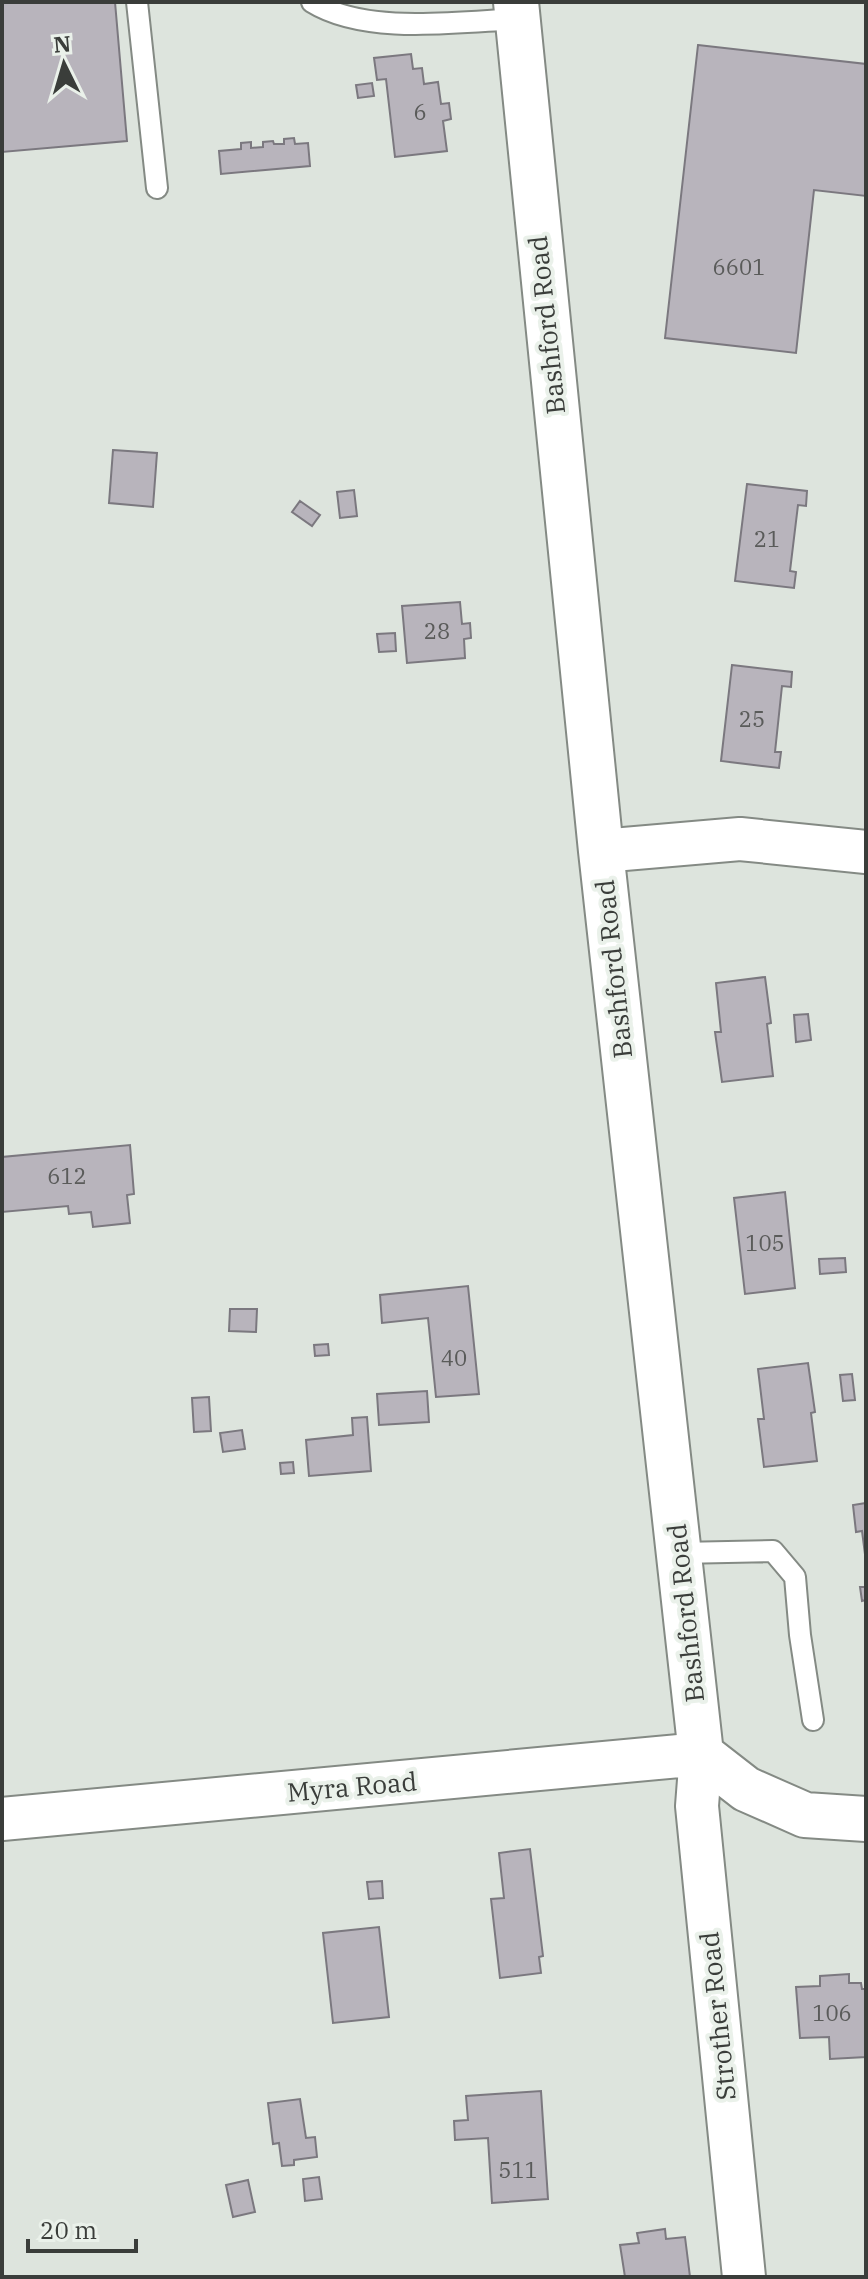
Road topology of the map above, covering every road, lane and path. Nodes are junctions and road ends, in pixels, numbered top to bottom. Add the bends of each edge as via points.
1 (137, 2) edge
2 (312, 2) edge
3 (517, 10) edge
4 (157, 188) dead end
5 (601, 851) junction
6 (866, 852) edge
7 (679, 1553) junction
8 (813, 1720) dead end
9 (701, 1754) junction
10 (2, 1819) edge
11 (866, 1819) edge
12 (744, 2277) edge

1 - 4 lane
2 - 3 lane via 371,22 420,24
3 - 5 street, Bashford Road
5 - 6 street via 740,839
5 - 7 street, Bashford Road
7 - 8 lane via 773,1551 795,1577
7 - 9 street, Bashford Road
9 - 10 street, Myra Road
9 - 11 street via 746,1789 805,1815
9 - 12 street, Strother Road via 697,1806

